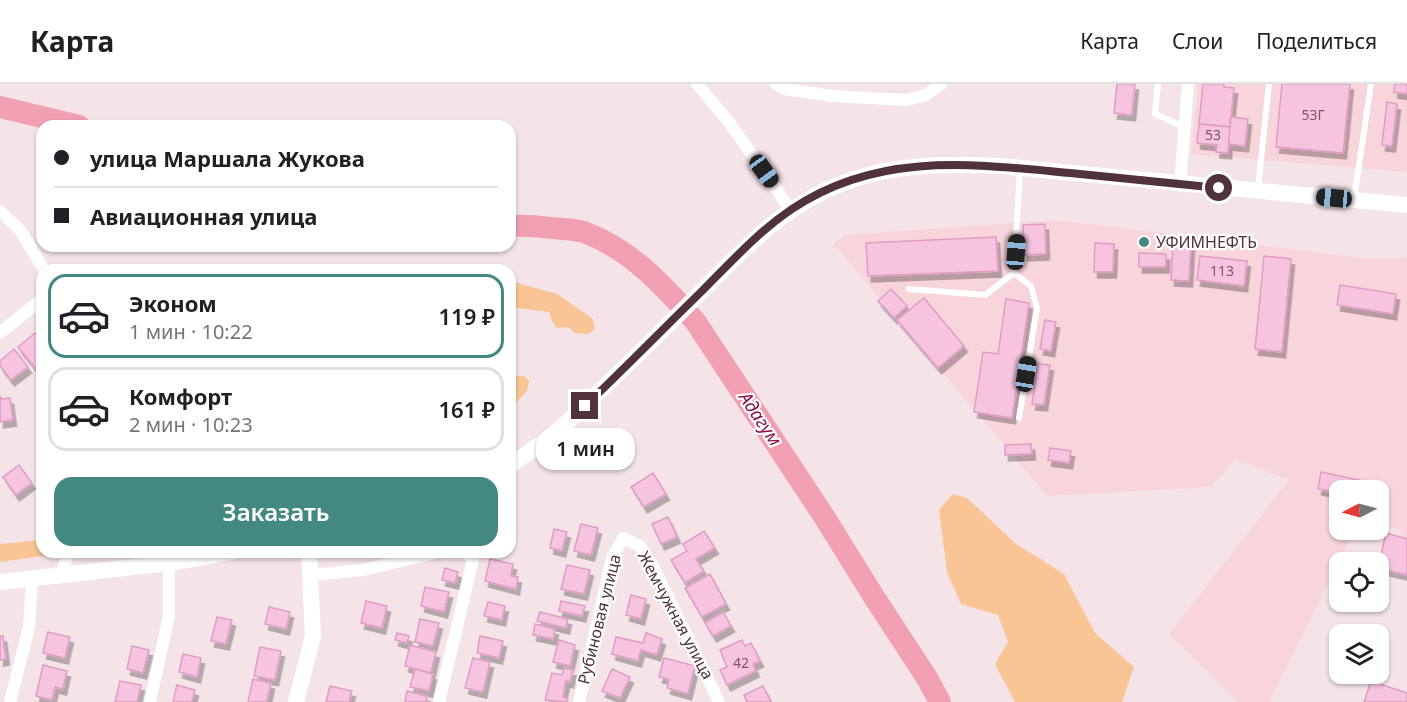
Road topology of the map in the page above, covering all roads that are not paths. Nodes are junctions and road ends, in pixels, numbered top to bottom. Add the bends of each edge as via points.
1 (697, 84) edge
2 (776, 84) edge
3 (941, 84) edge
4 (1158, 84) edge
5 (1188, 84) edge
6 (1269, 84) edge
7 (1371, 84) edge
8 (1185, 127) junction
9 (1020, 168) junction
10 (1180, 184) junction
11 (1258, 192) junction
12 (1354, 200) junction
13 (1407, 205) edge
14 (791, 210) junction
15 (0, 211) edge
16 (40, 264) edge
17 (1014, 273) junction
18 (909, 289) dead end
19 (36, 304) edge
20 (0, 333) edge
21 (1019, 418) dead end
22 (516, 461) edge
23 (623, 538) joint
24 (66, 558) edge
25 (197, 558) edge
26 (310, 558) edge
27 (414, 558) edge
28 (470, 558) edge
29 (169, 563) junction
30 (62, 574) junction
31 (311, 575) junction
32 (32, 578) junction
33 (0, 582) edge
34 (10, 702) edge
35 (150, 702) edge
36 (296, 702) edge
37 (439, 702) edge
38 (579, 702) edge
39 (719, 702) edge

1 - 14 street
2 - 3 street via 784,89 833,96 906,100 926,95
4 - 8 lane via 1155,114
5 - 8 street
6 - 11 lane
7 - 12 lane
8 - 10 street
9 - 10 main road
9 - 14 main road via 910,166 842,183
9 - 17 lane
10 - 11 main road
11 - 12 main road
12 - 13 main road
14 - 22 main road via 759,234 612,381 544,442
15 - 16 street via 20,230
17 - 18 lane via 985,296
17 - 21 lane via 1031,286 1037,308
19 - 20 street
23 - 38 street, Рубиновая улица via 612,558
23 - 39 street, Жемчужная улица via 640,546 654,568
24 - 30 street
25 - 29 main road
26 - 31 main road
27 - 31 street via 363,570
28 - 37 street
29 - 30 main road
29 - 35 street via 169,616
30 - 32 main road
31 - 36 main road via 313,636
32 - 33 main road
32 - 34 street via 29,627

